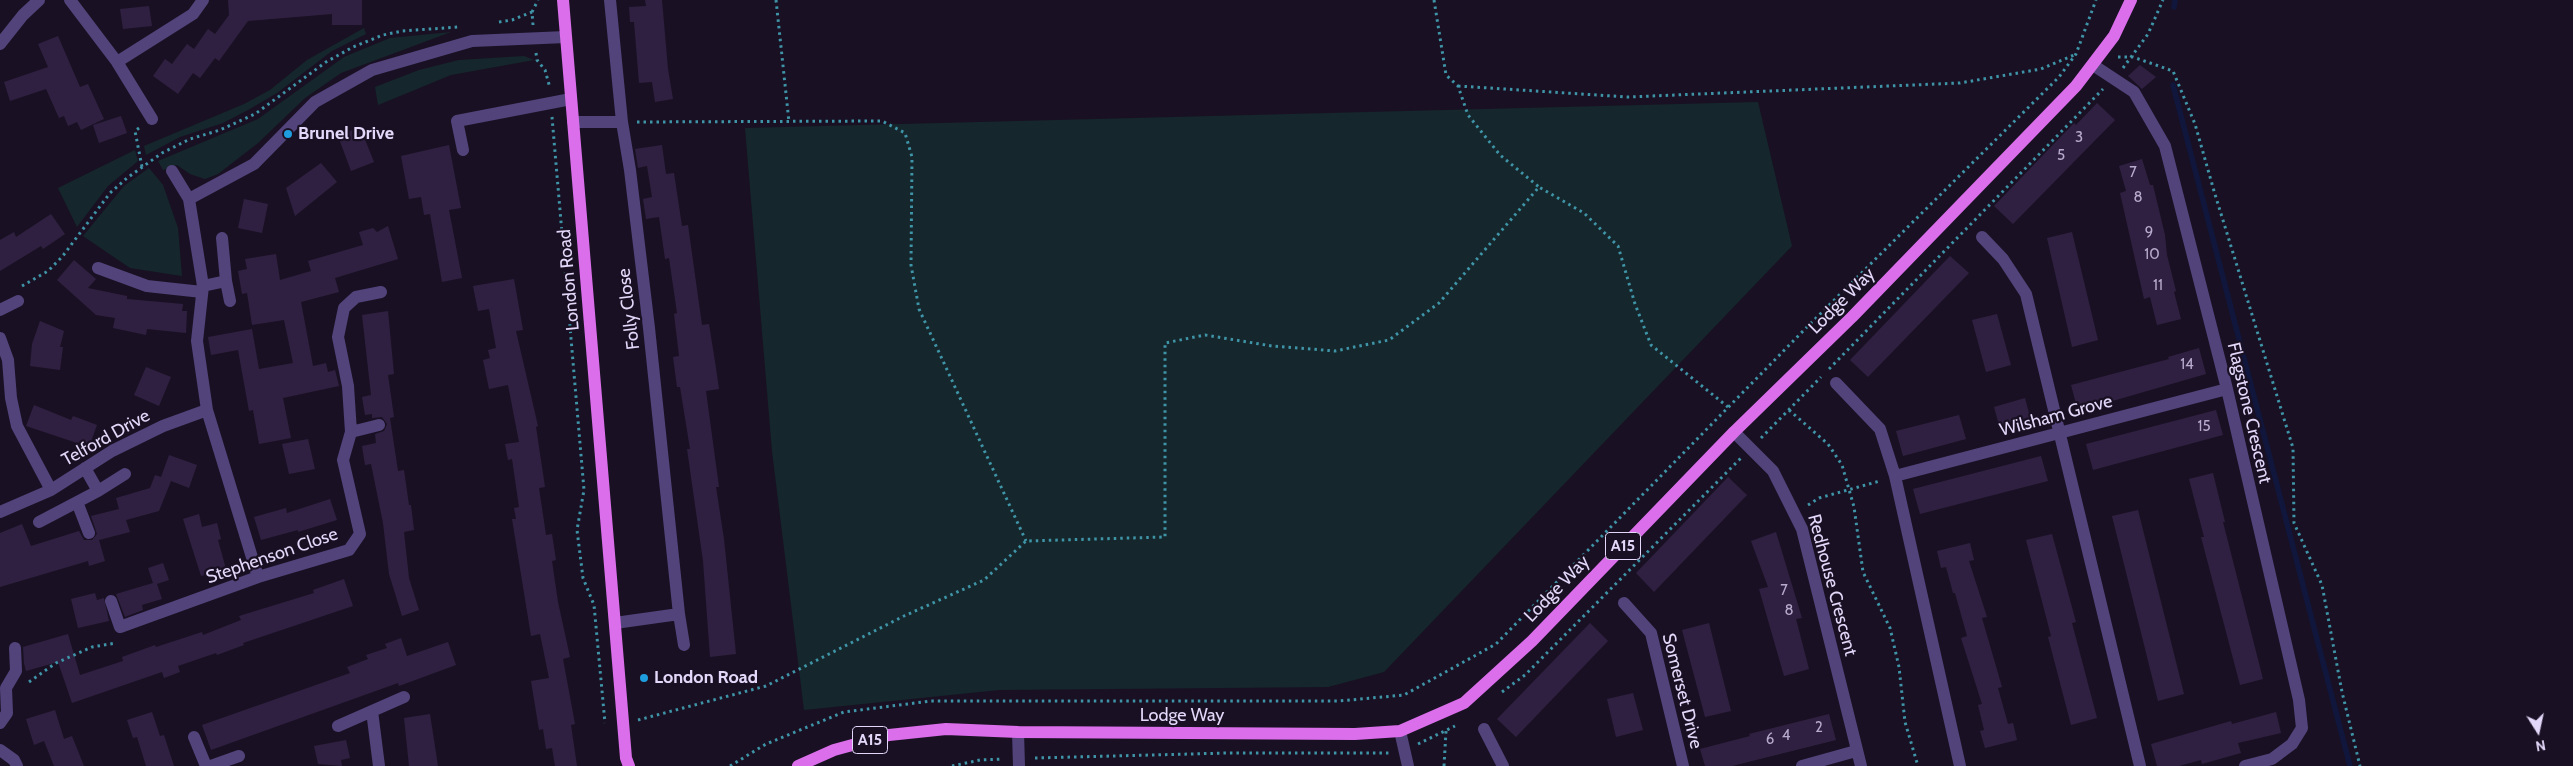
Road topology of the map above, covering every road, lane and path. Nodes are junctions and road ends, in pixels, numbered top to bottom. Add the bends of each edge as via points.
1 (39, 0) edge
2 (70, 0) edge
3 (203, 0) edge
4 (538, 0) edge
5 (563, 0) edge
6 (610, 0) edge
7 (776, 0) edge
8 (1434, 0) edge
9 (2096, 0) edge
10 (2131, 0) edge
11 (2163, 0) edge
12 (497, 22) dead end
13 (466, 26) dead end
14 (566, 37) junction
15 (0, 44) edge
16 (2076, 54) junction
17 (2133, 57) junction
18 (537, 60) dead end
19 (2096, 61) junction
20 (118, 62) junction
21 (2114, 78) junction
22 (1458, 86) junction
23 (571, 99) junction
24 (551, 103) junction
25 (152, 119) joint
26 (573, 122) junction
27 (622, 122) junction
28 (789, 122) junction
29 (463, 150) dead end
30 (142, 167) junction
31 (172, 171) dead end
32 (1539, 187) junction
33 (189, 199) junction
34 (1982, 237) dead end
35 (222, 238) dead end
36 (98, 268) dead end
37 (226, 281) junction
38 (202, 289) junction
39 (381, 292) dead end
40 (16, 295) joint
41 (230, 301) dead end
42 (0, 310) edge
43 (0, 338) edge
44 (1836, 383) dead end
45 (2227, 389) junction
46 (1728, 408) junction
47 (207, 410) junction
48 (1789, 410) junction
49 (379, 425) dead end
50 (351, 432) junction
51 (1734, 432) junction
52 (2060, 433) junction
53 (1750, 449) junction
54 (85, 468) junction
55 (125, 474) dead end
56 (1895, 476) junction
57 (51, 490) junction
58 (1848, 490) junction
59 (98, 491) junction
60 (77, 502) junction
61 (0, 512) edge
62 (1794, 513) junction
63 (39, 522) dead end
64 (89, 533) dead end
65 (1026, 541) junction
66 (258, 577) junction
67 (111, 601) dead end
68 (1624, 602) dead end
69 (679, 614) junction
70 (615, 623) junction
71 (120, 642) dead end
72 (684, 644) dead end
73 (15, 648) dead end
74 (24, 685) dead end
75 (404, 697) dead end
76 (1495, 697) dead end
77 (372, 711) junction
78 (4, 718) edge
79 (623, 724) junction
80 (1458, 725) dead end
81 (338, 726) dead end
82 (606, 728) dead end
83 (1484, 729) dead end
84 (1400, 731) junction
85 (1446, 731) junction
86 (1018, 732) junction
87 (194, 737) dead end
88 (0, 750) edge
89 (1404, 751) junction
90 (1856, 751) junction
91 (239, 756) dead end
92 (1019, 762) edge
93 (962, 765) edge
94 (18, 766) edge
95 (206, 766) edge
96 (211, 766) edge
97 (379, 766) edge
98 (629, 766) edge
99 (730, 766) edge
100 (798, 766) edge
101 (952, 766) edge
102 (1408, 766) edge
103 (1444, 766) edge
104 (1503, 766) edge
105 (1683, 766) edge
106 (1802, 766) edge
107 (1861, 766) edge
108 (1918, 766) edge
109 (1960, 766) edge
110 (2140, 766) edge
111 (2245, 766) edge
112 (2360, 766) edge

1 - 15 street
2 - 20 street
3 - 20 street via 193,14
4 - 12 path via 532,12
5 - 14 main road, London Road
6 - 27 street, Folly Close
7 - 28 path
8 - 22 path via 1446,75
9 - 16 path
10 - 19 main road, Lodge Way / A15 via 2114,36
11 - 17 path via 2148,34
13 - 30 path via 402,31 353,47 326,62 254,114 220,130 190,139
14 - 23 main road, London Road
14 - 33 street via 472,41 372,70 315,102 254,164
16 - 19 path
16 - 22 path via 2041,69 1960,83 1628,97
16 - 46 path via 2059,77
17 - 19 path
17 - 21 path
17 - 112 path via 2173,71 2195,124 2293,448 2294,523 2322,585
18 - 24 path via 549,81
19 - 21 street, Flagstone Crescent
19 - 51 main road, Lodge Way / A15 via 1852,318
20 - 25 street
21 - 45 street, Flagstone Crescent via 2134,92 2165,146
21 - 48 path
22 - 32 path via 1468,115 1500,155
23 - 24 street
23 - 26 main road, London Road
24 - 29 street via 457,120
24 - 82 path via 584,490 576,530 583,578 594,605
25 - 30 path via 135,131
26 - 27 street
26 - 70 main road, London Road
27 - 28 path
27 - 69 street, Folly Close via 650,328
28 - 65 path via 882,121 905,133 912,157 911,265 919,309
30 - 40 path via 110,193 62,257
31 - 33 street
32 - 46 path via 1584,214 1618,246 1634,304 1650,345
32 - 65 path via 1439,303 1389,340 1335,351 1272,346 1205,335 1165,343 1165,537
33 - 38 street
34 - 52 street via 2003,258 2026,294
35 - 37 street
36 - 38 street via 147,286
37 - 38 street
37 - 41 street
38 - 47 street via 197,340
39 - 50 street, Stephenson Close via 356,297 344,308 338,337 348,386
40 - 42 street
43 - 57 street, Telford Drive via 8,360 17,426
44 - 56 street via 1880,430
45 - 52 street, Wilsham Grove
45 - 111 street, Flagstone Crescent via 2299,700 2302,728 2292,744 2272,759
46 - 99 path via 1496,644 1404,695 1339,701 931,701 844,712 766,744
47 - 54 street, Telford Drive via 163,426
47 - 66 street
48 - 53 path
48 - 58 path via 1828,444 1842,465
49 - 50 street
50 - 66 street, Stephenson Close via 343,460 360,534 349,550
51 - 53 street, Redhouse Crescent
51 - 84 main road, Lodge Way / A15 via 1532,640 1464,703
52 - 56 street, Wilsham Grove
52 - 110 street
53 - 62 street, Redhouse Crescent via 1773,471
53 - 76 path via 1525,675
54 - 57 street, Telford Drive
54 - 59 street
55 - 59 street
56 - 58 path
56 - 109 street
57 - 61 street, Telford Drive
58 - 62 path via 1819,498
58 - 108 path via 1854,507 1863,572 1890,628 1899,667 1905,722
59 - 60 street
60 - 63 street
60 - 64 street
62 - 90 street, Redhouse Crescent via 1802,529
65 - 79 path via 984,580 904,616 766,686
66 - 67 street, Stephenson Close via 120,628
68 - 105 street, Somerset Drive via 1651,633
69 - 70 street
69 - 72 street, Folly Close
70 - 79 main road, London Road
71 - 74 path via 92,648 56,663
73 - 78 street via 16,671 6,688
75 - 77 street
77 - 81 street
77 - 97 street
79 - 98 main road, London Road
80 - 85 path
83 - 104 street
84 - 86 main road, Lodge Way / A15 via 1355,734
84 - 89 street
85 - 89 path
85 - 103 path
86 - 92 street
86 - 100 main road, Lodge Way / A15 via 946,729 889,735 834,750
87 - 95 street
88 - 94 street
89 - 92 path via 1389,754 1228,753
89 - 102 street
90 - 106 street
90 - 107 street, Redhouse Crescent
91 - 96 street
92 - 93 path via 980,760
93 - 101 path

